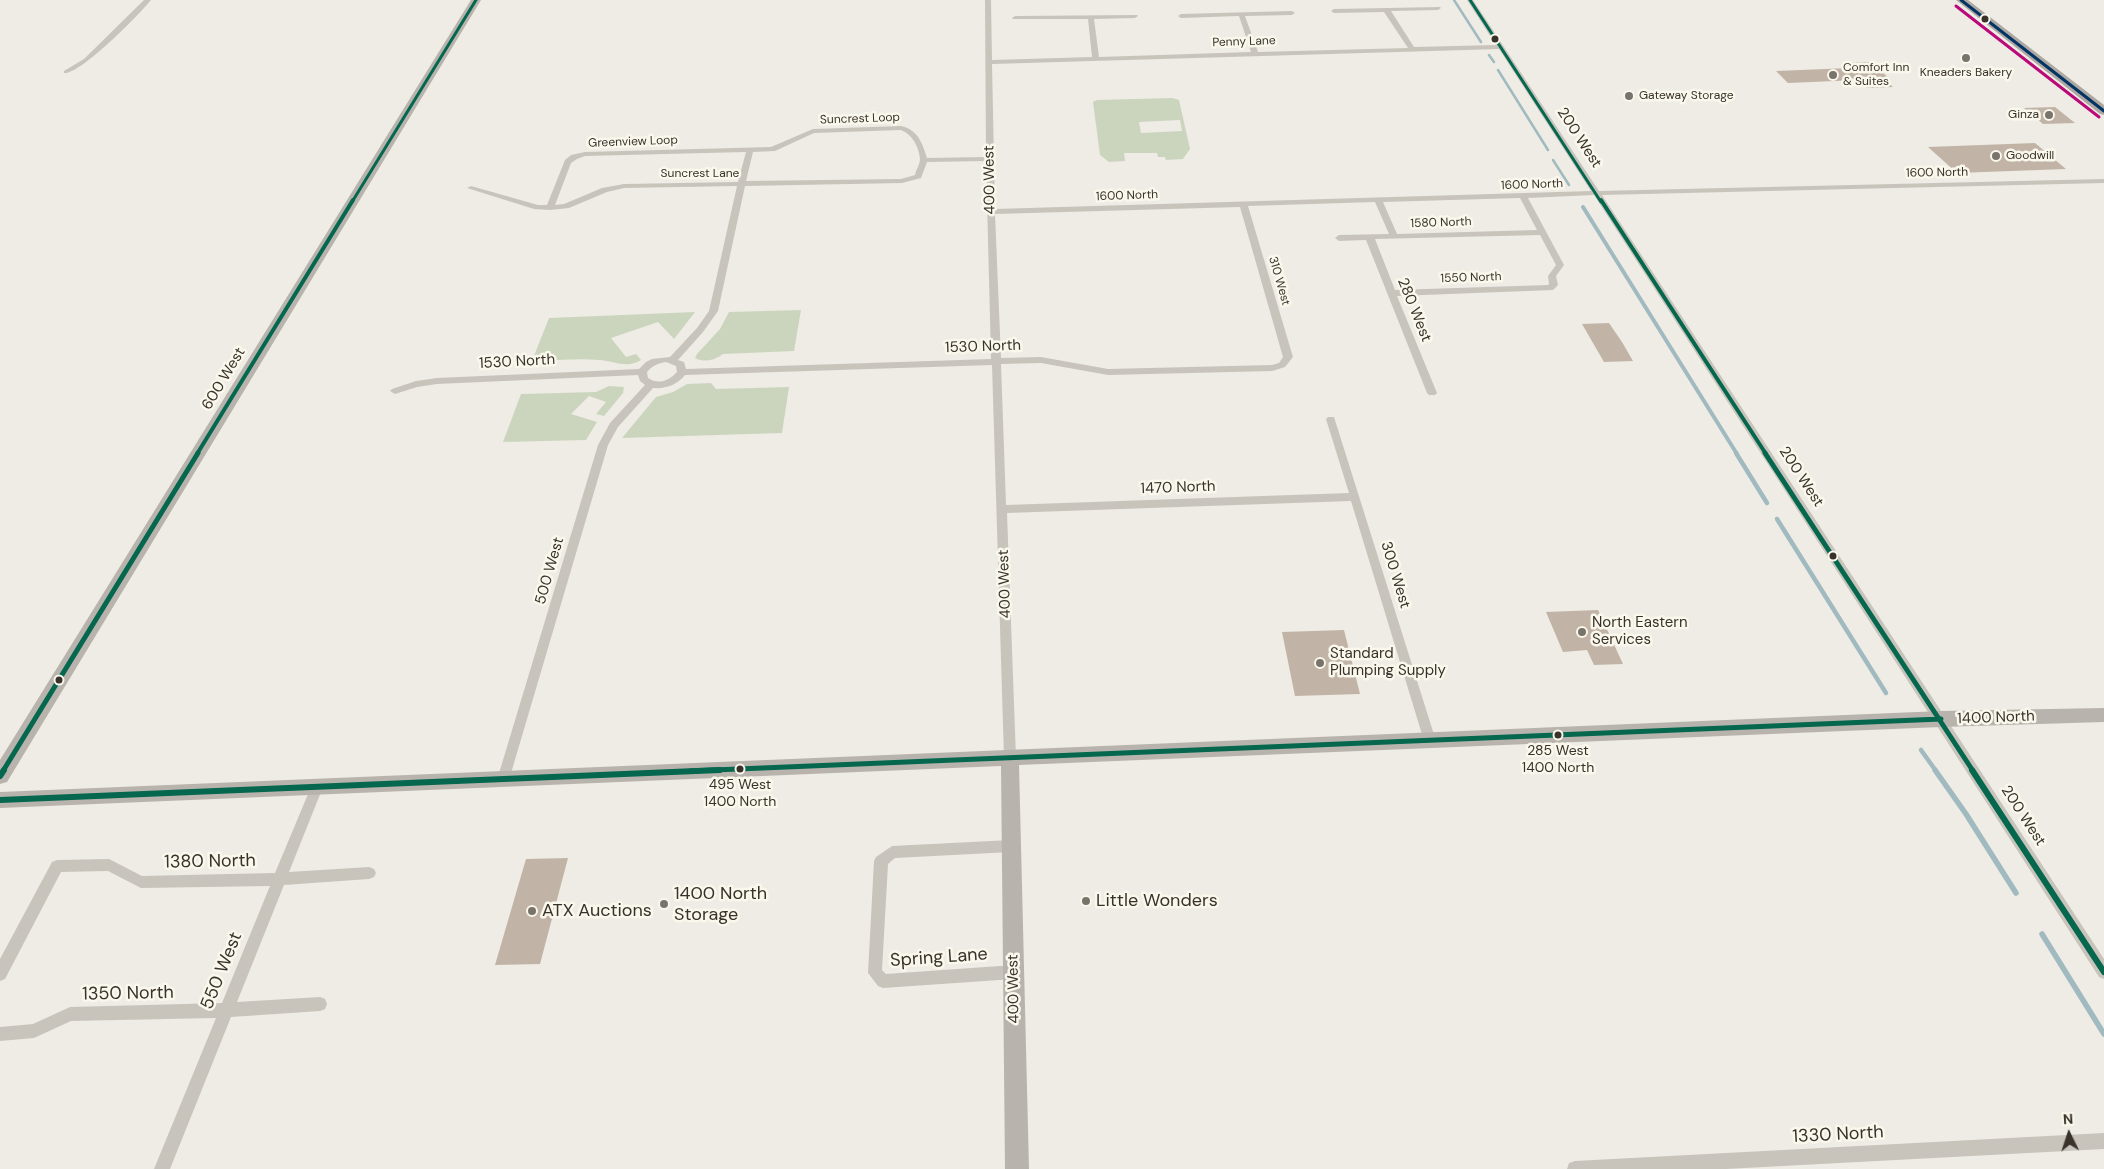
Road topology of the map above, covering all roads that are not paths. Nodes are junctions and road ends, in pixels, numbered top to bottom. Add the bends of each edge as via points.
1 (148, 0) edge
2 (476, 0) edge
3 (988, 0) edge
4 (1470, 0) edge
5 (1961, 0) edge
6 (1438, 8) dead end
7 (1386, 9) junction
8 (1334, 11) dead end
9 (1292, 13) dead end
10 (1241, 14) junction
11 (1135, 16) dead end
12 (1180, 16) dead end
13 (1015, 18) dead end
14 (1091, 18) junction
15 (1501, 47) junction
16 (1412, 49) junction
17 (1255, 53) junction
18 (1096, 58) junction
19 (988, 62) junction
20 (66, 72) dead end
21 (2104, 111) edge
22 (750, 150) junction
23 (990, 159) junction
24 (924, 160) junction
25 (2104, 181) edge
26 (741, 185) junction
27 (471, 188) dead end
28 (1595, 193) junction
29 (1523, 196) junction
30 (1378, 200) junction
31 (1244, 203) junction
32 (550, 208) junction
33 (991, 212) junction
34 (1543, 232) junction
35 (1394, 237) junction
36 (1339, 238) dead end
37 (1370, 238) junction
38 (1393, 293) junction
39 (672, 360) junction
40 (996, 362) junction
41 (1282, 365) joint
42 (642, 372) junction
43 (682, 372) junction
44 (651, 384) junction
45 (395, 390) dead end
46 (1432, 393) dead end
47 (1331, 419) dead end
48 (1355, 497) junction
49 (1002, 509) junction
50 (2104, 715) edge
51 (1941, 720) junction
52 (1430, 741) junction
53 (1010, 758) junction
54 (0, 776) edge
55 (503, 780) junction
56 (317, 787) junction
57 (0, 800) edge
58 (1011, 846) junction
59 (369, 873) dead end
60 (280, 879) junction
61 (1014, 972) junction
62 (2104, 972) edge
63 (0, 974) edge
64 (320, 1004) dead end
65 (226, 1010) junction
66 (0, 1034) edge
67 (2104, 1141) edge
68 (162, 1169) edge
69 (1017, 1169) edge
70 (1575, 1169) edge

1 - 20 street via 86,60
2 - 54 street, 600 West
3 - 19 street, 400 West
4 - 15 street, 200 West
5 - 21 main road
6 - 7 street
7 - 8 street
7 - 16 street
9 - 10 street
10 - 12 street
10 - 17 street
11 - 14 street
13 - 14 street
14 - 18 street
15 - 16 street, Penny Lane
15 - 28 street, 200 West
16 - 17 street, Penny Lane
17 - 18 street, Penny Lane
18 - 19 street, Penny Lane
19 - 23 street, 400 West
22 - 24 street, Suncrest Loop via 783,146 813,132 901,128 914,133
22 - 26 street
22 - 32 street, Greenview Loop via 585,154 574,157 568,162
23 - 24 street
23 - 33 street, 400 West
24 - 26 street, Suncrest Lane via 918,176 902,181
25 - 28 street, 1600 North
26 - 32 street, Suncrest Lane via 624,186 566,206
26 - 39 street via 713,310 700,330
27 - 32 street, Suncrest Lane
28 - 29 street, 1600 North
28 - 51 street, 200 West
29 - 30 street, 1600 North
29 - 34 street
30 - 31 street, 1600 North
30 - 35 street
31 - 33 street, 1600 North
31 - 41 street, 310 West via 1288,357
33 - 40 street, 400 West
34 - 35 street, 1580 North
34 - 38 street, 1550 North via 1560,265 1552,276 1554,285 1550,288
35 - 37 street, 1580 North
36 - 37 street, 1580 North
37 - 38 street, 280 West
38 - 46 street, 280 West
39 - 42 street via 654,361
39 - 43 street via 681,364
40 - 41 street, 1530 North via 1041,360 1108,372 1272,368
40 - 43 street, 1530 North
40 - 49 street, 400 West
42 - 44 street via 643,379
42 - 45 street, 1530 North via 436,381
43 - 44 street via 670,383
44 - 55 street, 500 West via 614,425 603,445
47 - 48 street, 300 West
48 - 49 street, 1470 North
48 - 52 street, 300 West
49 - 53 street, 400 West
50 - 51 street, 1400 North
51 - 52 street, 1400 North
51 - 62 street, 200 West
52 - 53 street, 1400 North
53 - 55 street, 1400 North
53 - 58 street, 400 West
55 - 56 street, 1400 North
56 - 57 street, 1400 North
56 - 60 street, 550 West
58 - 61 street, 400 West
58 - 61 street, Spring Lane via 892,852 881,861 875,973 883,981
59 - 60 street, 1380 North
60 - 63 street, 1380 North via 141,882 108,865 56,866
60 - 65 street, 550 West
61 - 69 street, 400 West
64 - 65 street, 1350 North
65 - 66 street, 1350 North via 70,1014 34,1031
65 - 68 street, 550 West
67 - 70 street, 1330 North

